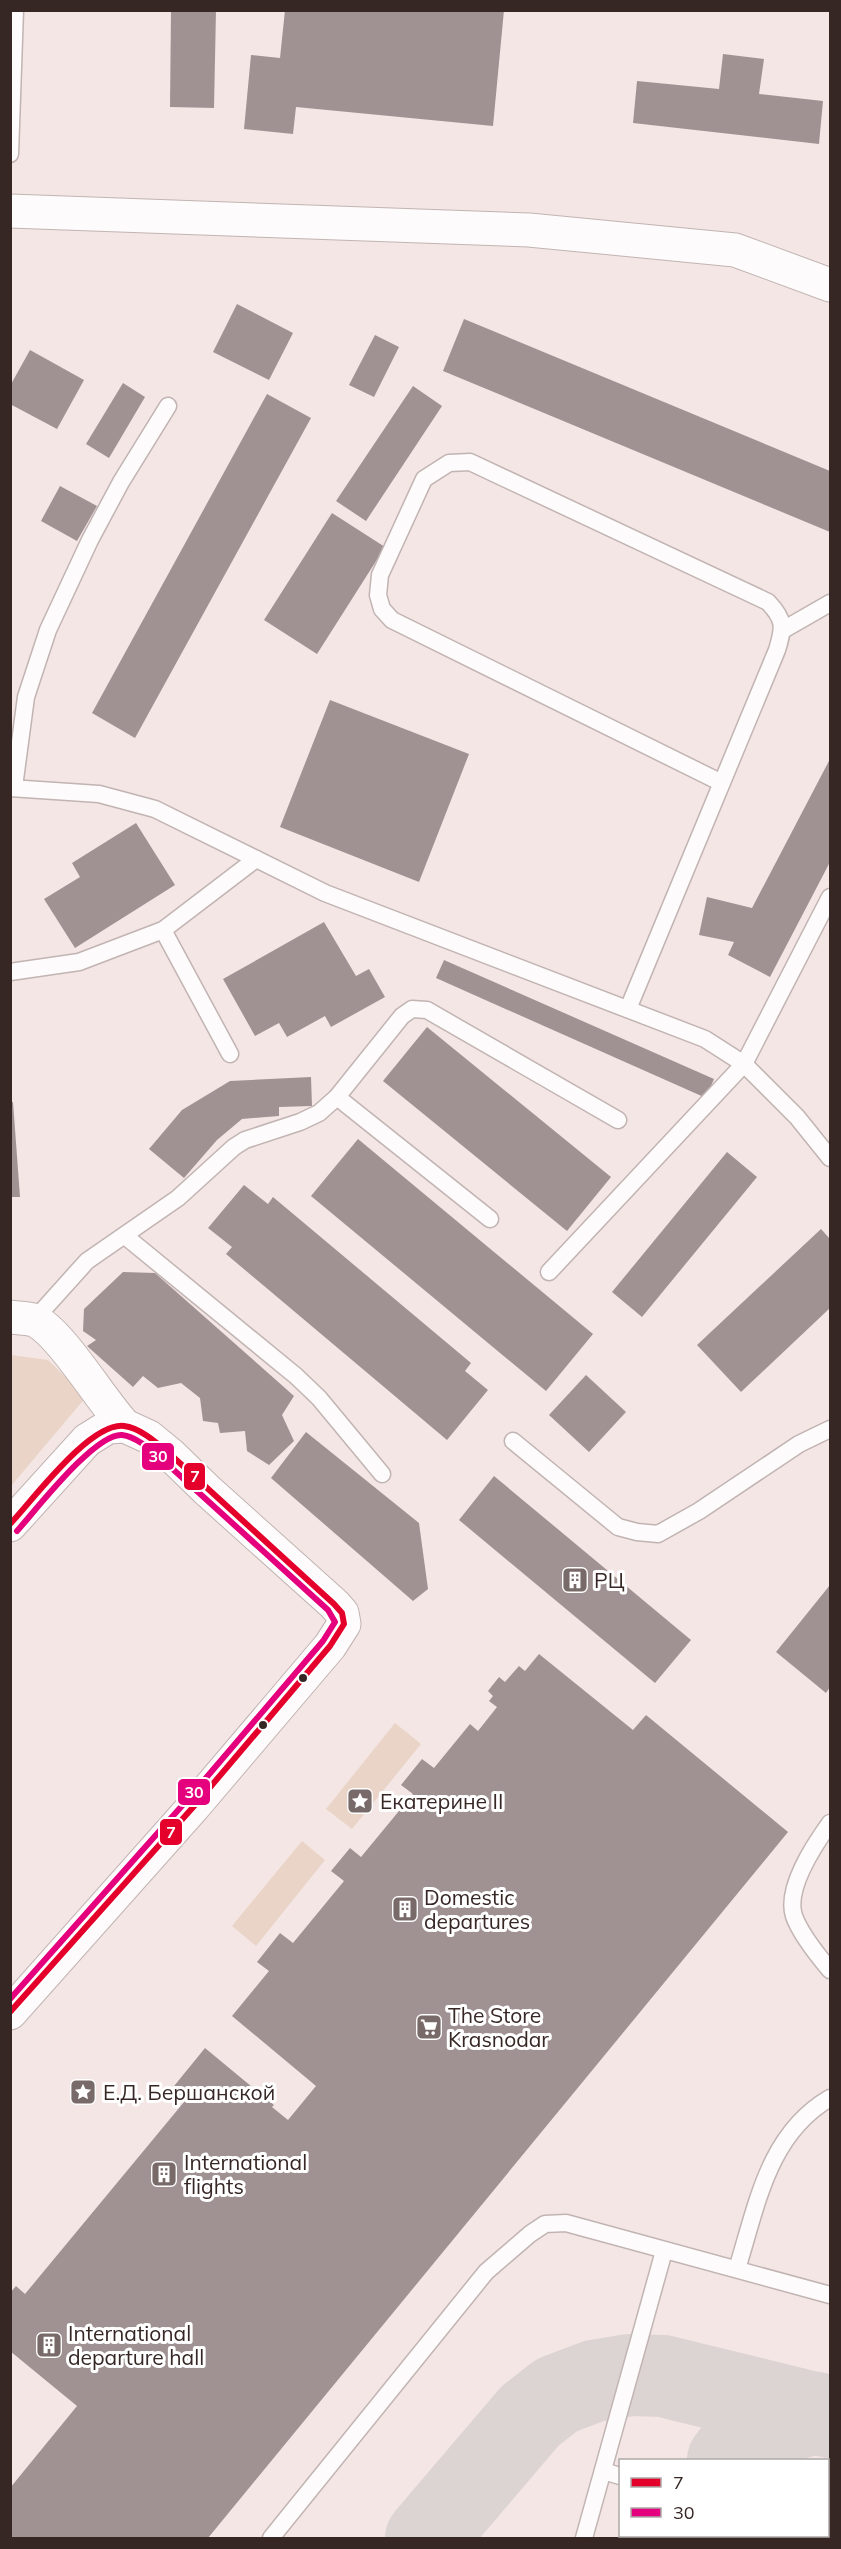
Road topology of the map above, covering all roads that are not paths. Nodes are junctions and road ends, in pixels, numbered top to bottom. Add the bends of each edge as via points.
1 (15, 10) edge
2 (10, 154) edge
3 (10, 211) edge
4 (831, 285) edge
5 (168, 406) dead end
6 (831, 603) edge
7 (783, 630) junction
8 (722, 783) junction
9 (12, 788) edge
10 (256, 859) junction
11 (831, 897) edge
12 (163, 930) junction
13 (10, 972) edge
14 (628, 1009) junction
15 (230, 1054) dead end
16 (744, 1064) junction
17 (338, 1097) junction
18 (618, 1120) dead end
19 (831, 1158) edge
20 (490, 1219) dead end
21 (126, 1236) junction
22 (549, 1272) dead end
23 (22, 1318) edge
24 (125, 1426) junction
25 (831, 1429) edge
26 (513, 1441) dead end
27 (382, 1474) dead end
28 (10, 1525) edge
29 (831, 1823) edge
30 (831, 1970) edge
31 (10, 2013) edge
32 (831, 2098) edge
33 (664, 2251) junction
34 (737, 2269) junction
35 (831, 2295) edge
36 (603, 2471) junction
37 (619, 2475) edge
38 (271, 2538) edge
39 (584, 2538) edge

1 - 2 lane
3 - 4 street via 529,230 735,250
5 - 9 lane via 121,482 48,630 26,697
6 - 7 lane
7 - 8 lane
7 - 8 lane via 779,614 768,602 470,462 449,463 424,479 380,575 378,595 382,609 392,620
8 - 14 lane
9 - 10 lane via 99,794 155,809
10 - 12 lane
10 - 14 lane via 325,893
11 - 16 lane
12 - 13 lane via 79,962
12 - 15 lane
14 - 16 lane via 705,1039
16 - 19 lane
16 - 22 lane
17 - 18 lane via 402,1016 412,1009 426,1010
17 - 20 lane
17 - 21 lane via 310,1118 234,1147 178,1198
21 - 23 lane via 87,1261
21 - 27 lane via 296,1376
23 - 24 street via 58,1340
24 - 28 street via 108,1427 87,1440
24 - 31 street via 171,1455 334,1604 342,1613 344,1624 330,1646 195,1805
25 - 26 lane via 799,1444 658,1534 618,1527
29 - 30 lane via 803,1866 793,1897 794,1915
32 - 34 lane via 812,2108 789,2132 767,2172
33 - 34 lane
33 - 36 lane
33 - 38 lane via 566,2223 545,2224 530,2234 486,2272
34 - 35 lane
36 - 37 lane
36 - 39 lane

